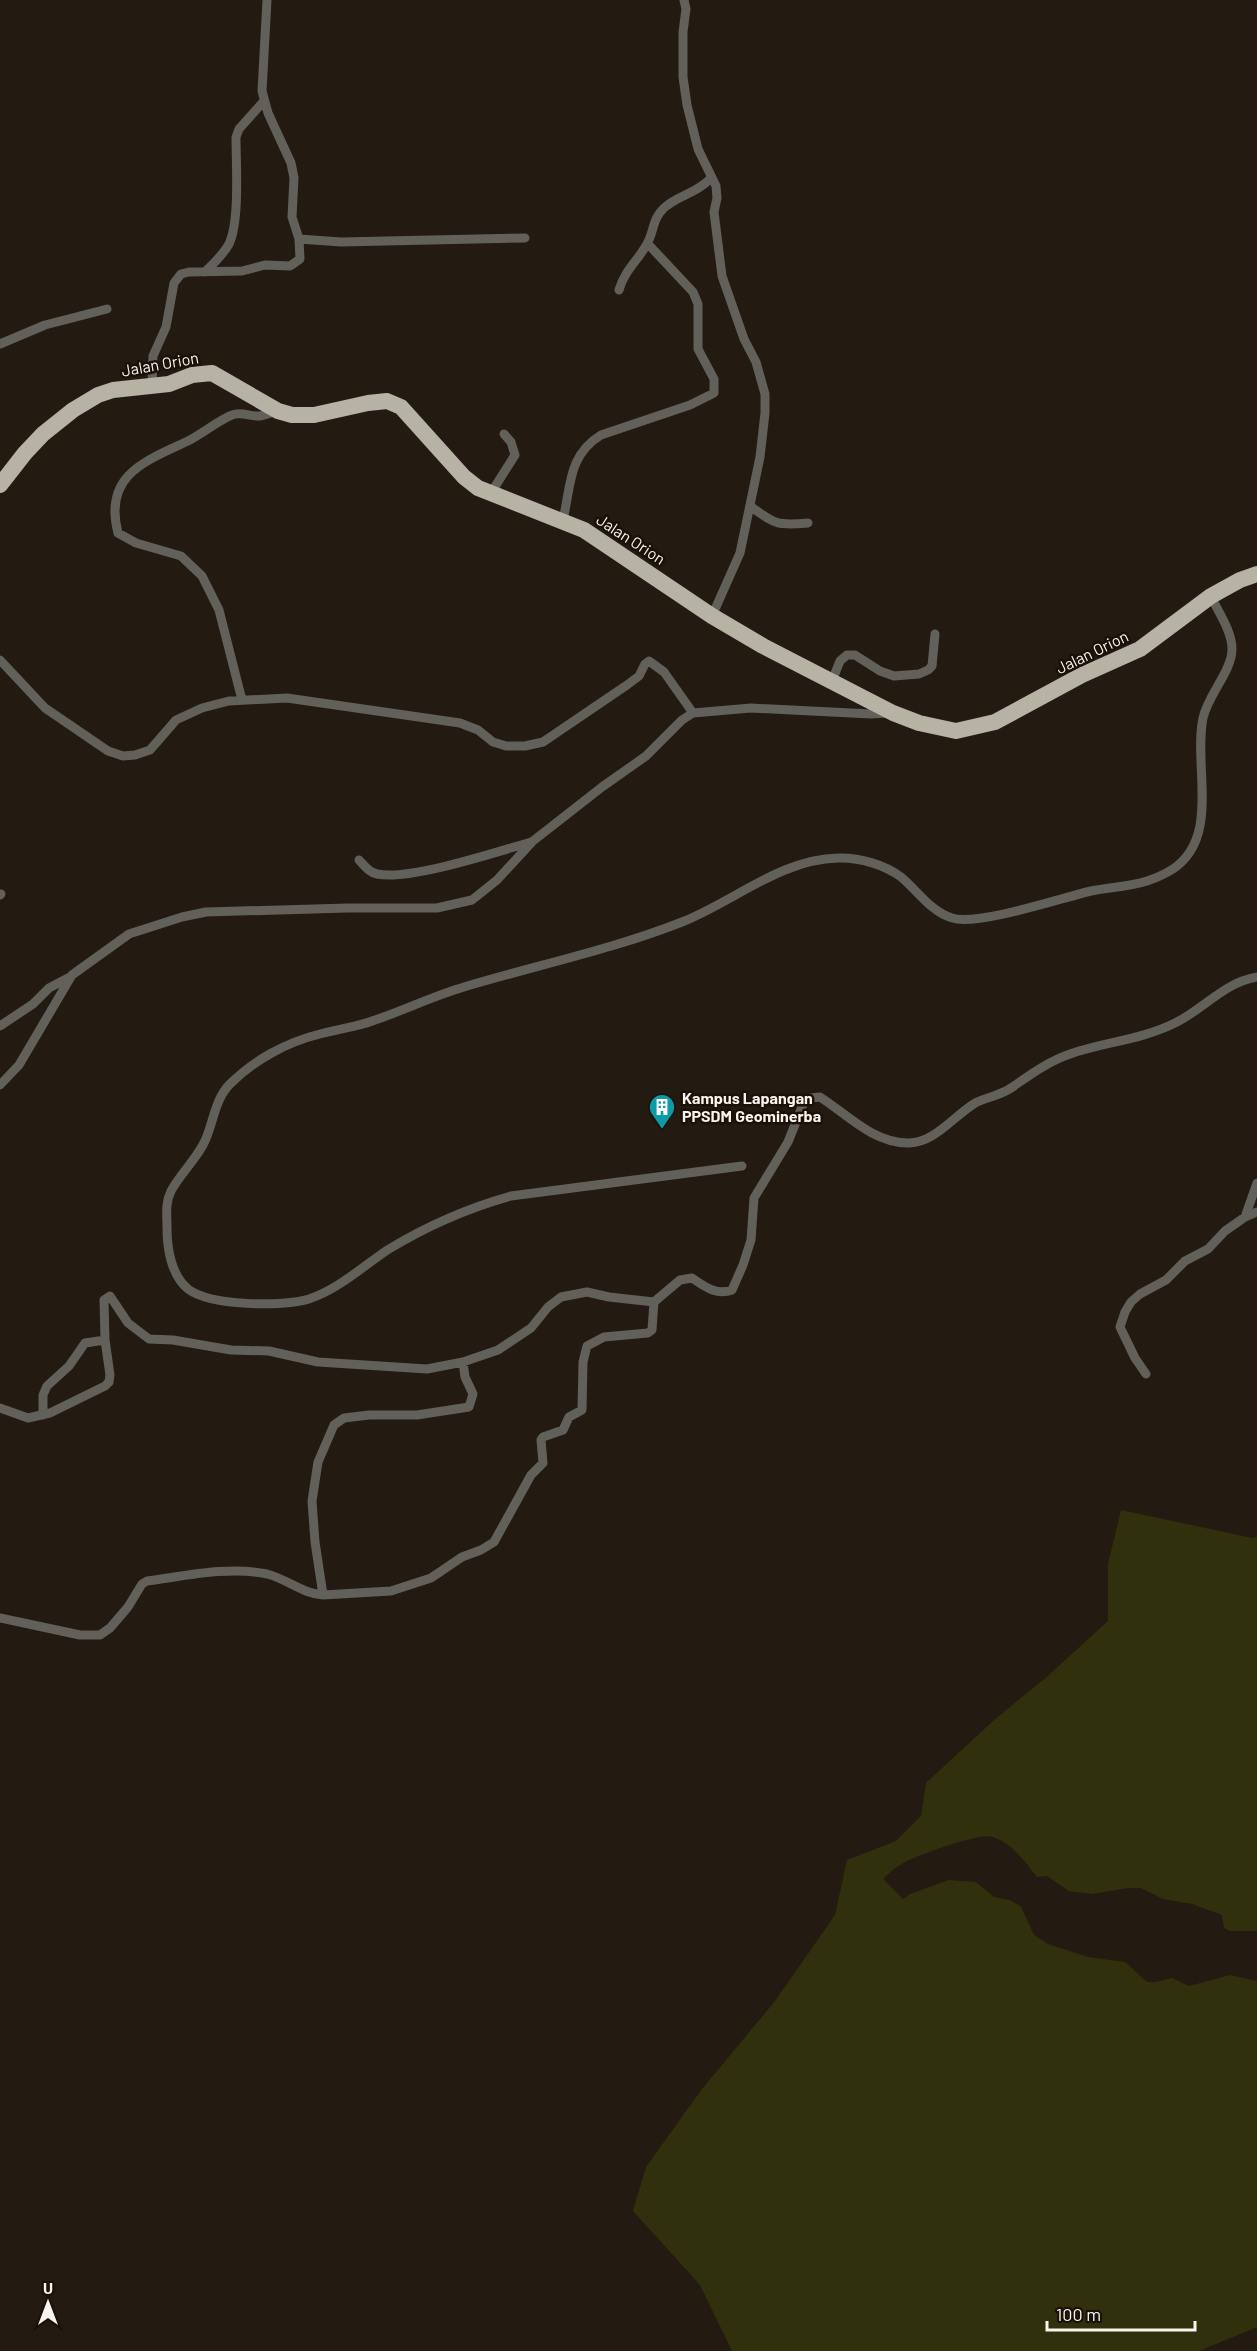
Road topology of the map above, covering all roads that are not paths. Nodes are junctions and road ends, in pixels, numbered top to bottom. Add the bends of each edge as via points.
1 (267, 0) edge
2 (684, 0) edge
3 (264, 101) junction
4 (711, 178) junction
5 (525, 238) dead end
6 (299, 239) junction
7 (648, 244) junction
8 (205, 272) junction
9 (619, 290) dead end
10 (107, 309) dead end
11 (0, 345) edge
12 (152, 387) junction
13 (278, 411) junction
14 (504, 434) dead end
15 (0, 485) edge
16 (491, 493) junction
17 (750, 506) junction
18 (563, 520) junction
19 (808, 523) dead end
20 (1257, 574) edge
21 (1210, 596) junction
22 (712, 616) junction
23 (935, 634) dead end
24 (0, 660) edge
25 (832, 681) junction
26 (242, 700) junction
27 (693, 713) junction
28 (893, 713) junction
29 (533, 841) junction
30 (359, 860) dead end
31 (72, 975) junction
32 (1257, 977) edge
33 (0, 1026) edge
34 (0, 1085) edge
35 (742, 1166) dead end
36 (1257, 1183) edge
37 (1257, 1212) edge
38 (1245, 1217) junction
39 (654, 1302) junction
40 (105, 1340) junction
41 (463, 1362) junction
42 (1146, 1374) dead end
43 (0, 1408) edge
44 (43, 1415) junction
45 (323, 1595) junction
46 (0, 1618) edge

1 - 3 street
2 - 4 street via 683,77 687,105 698,149
3 - 6 street via 291,163 292,217
3 - 8 street via 236,137 232,237
4 - 7 street via 702,188 665,206 656,217
4 - 17 street via 716,186 714,212 722,276 765,394 760,457
5 - 6 street via 341,242
6 - 8 street via 301,254 296,264 265,265 228,273
7 - 9 street via 623,277
7 - 18 street via 693,292 698,304 698,349 714,379 714,393 588,443 573,468
8 - 12 street via 181,274 174,282 166,327 153,356
10 - 11 street via 45,325
12 - 13 highway, Jalan Orion via 212,373
12 - 15 highway, Jalan Orion via 113,390 73,410 31,447
13 - 16 highway, Jalan Orion via 314,415 387,401 401,407 464,477
13 - 26 street via 259,416 232,415 150,458 125,478 114,518 118,533 136,543 181,556 202,576 219,610
14 - 16 street via 514,455
16 - 18 highway, Jalan Orion
17 - 19 street via 770,522
17 - 22 street via 740,553
18 - 22 highway, Jalan Orion via 603,541
20 - 21 highway, Jalan Orion
21 - 28 highway, Jalan Orion via 1140,649 995,722 956,731
21 - 35 street via 1228,632 1232,651 1203,719 1204,780 1197,842 1187,858 1170,871 1143,883 981,918 954,919 918,895 899,875 867,861 823,859 790,868 688,920 640,938 468,986 374,1021 285,1046 227,1086 206,1140 171,1191 166,1205 167,1247 187,1288 201,1295 271,1305 308,1299 390,1249 479,1205 511,1196
22 - 25 highway, Jalan Orion
23 - 25 street via 932,666 928,670 894,676 855,655 847,655 840,661
24 - 26 street via 45,708 108,751 123,756 150,750 176,720 202,708
25 - 28 highway, Jalan Orion
26 - 27 street via 287,698 460,723 493,742 525,746 543,742 591,711 639,676 649,662 664,672
27 - 28 street via 751,708
27 - 29 street via 646,756
29 - 30 street via 408,873 375,874
29 - 31 street via 497,880 472,900 437,908 206,912 129,934
31 - 33 street
31 - 34 street via 19,1065
32 - 39 street via 1234,983 1176,1023 1050,1063 1009,1090 978,1102 938,1132 911,1143 890,1142 876,1136 820,1097 811,1098 800,1109 788,1142 754,1198 751,1240 732,1290 709,1290 692,1278 680,1280
36 - 38 street
37 - 38 street
38 - 42 street via 1208,1249 1185,1261 1166,1280 1131,1302 1120,1327
39 - 41 street via 587,1292 561,1297 531,1328 498,1350
39 - 45 street via 652,1330 648,1333 604,1337 587,1346 582,1410 570,1417 563,1430 541,1440 543,1463 531,1475 494,1542 431,1578 391,1591
40 - 41 street via 104,1300 110,1296 128,1323 149,1339 269,1351 318,1362 427,1369
40 - 44 street via 85,1343 69,1366 47,1386
40 - 44 street via 109,1382
41 - 45 street via 473,1394 469,1407 417,1415 352,1417 334,1425 318,1462 312,1502
43 - 44 street via 28,1418
45 - 46 street via 266,1574 213,1573 147,1581 100,1635 80,1635

